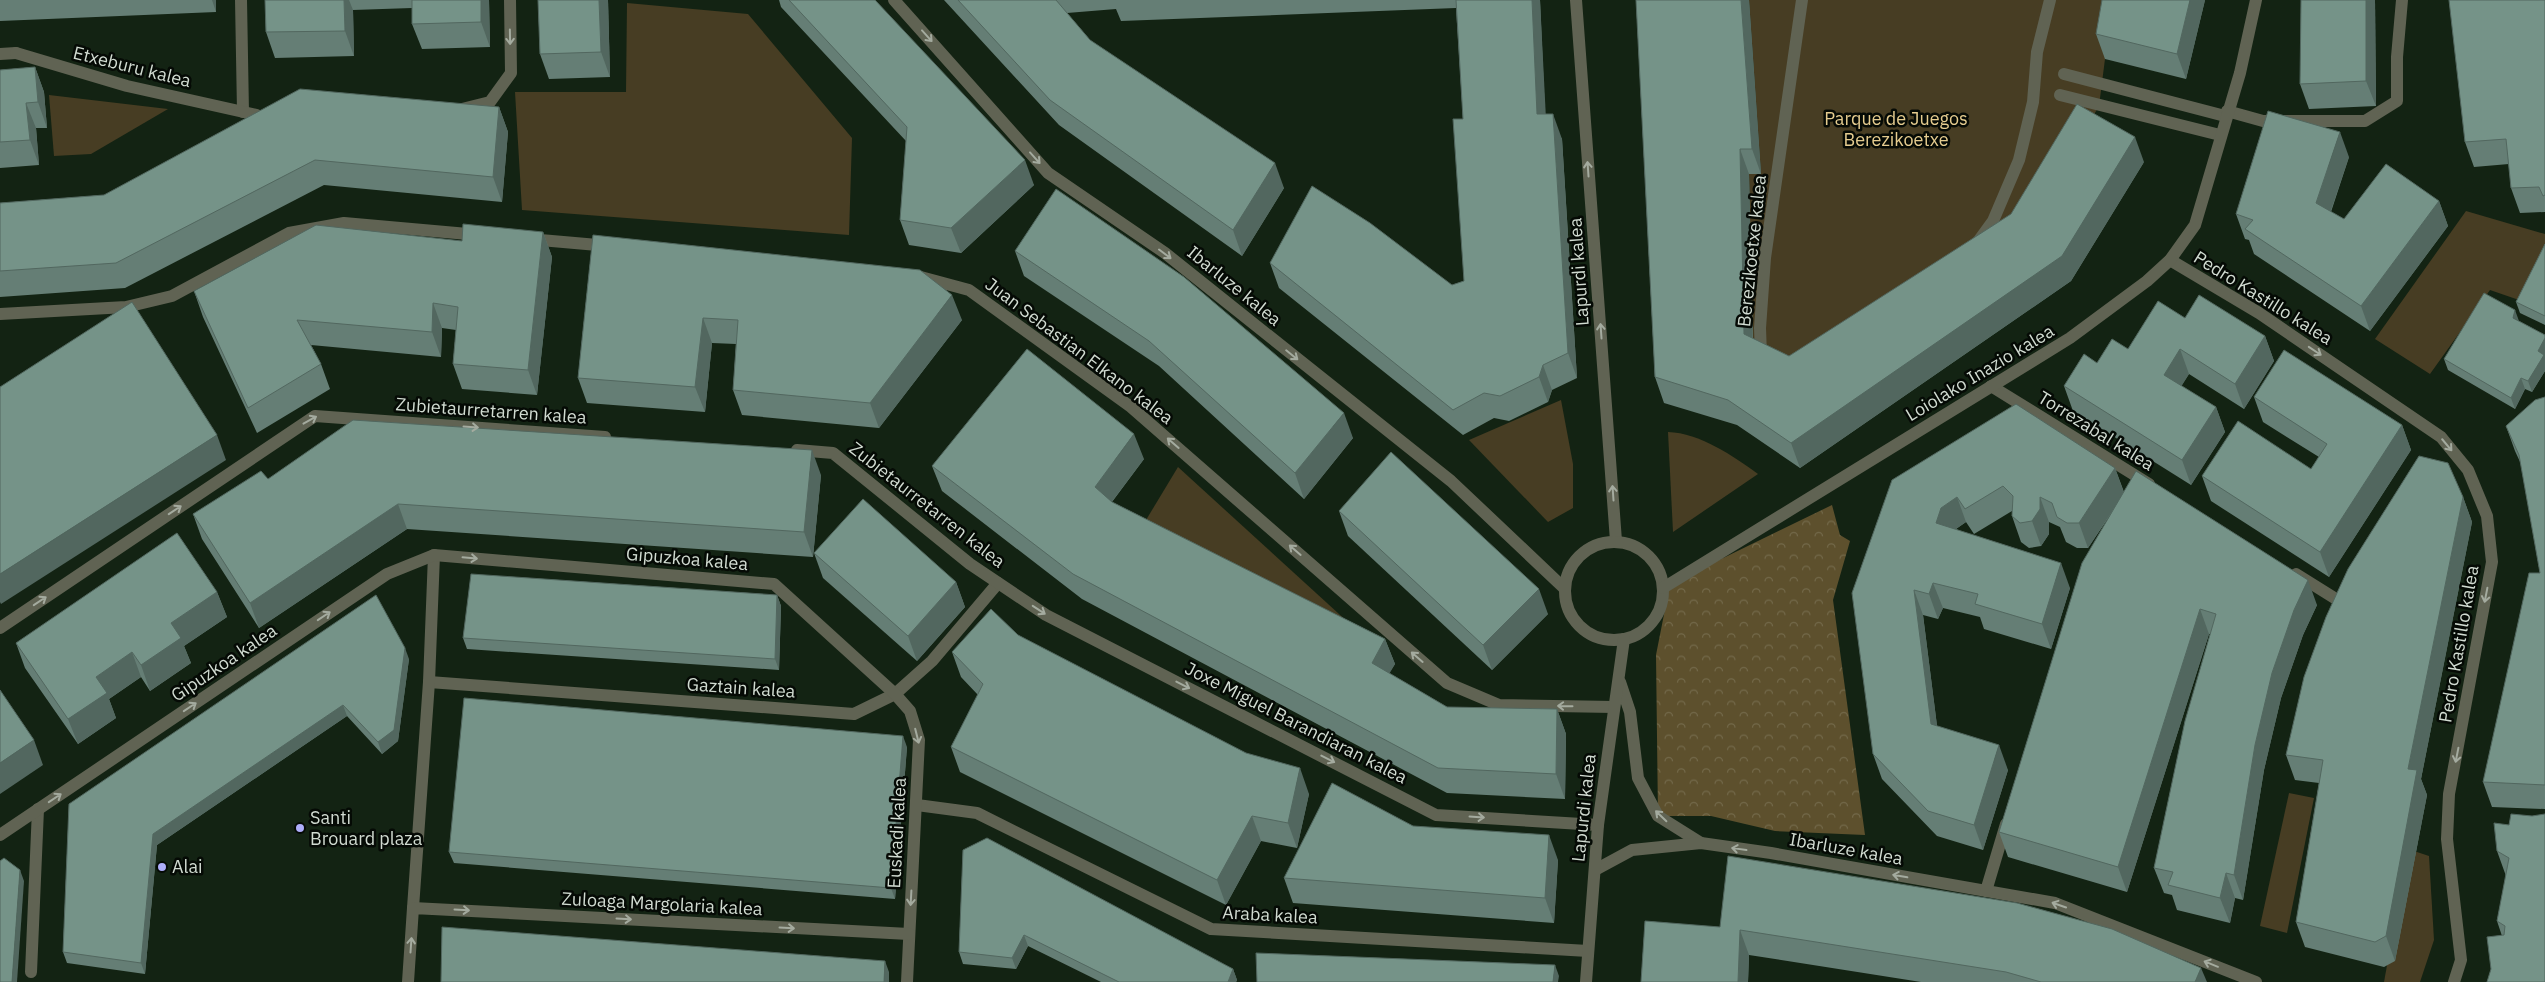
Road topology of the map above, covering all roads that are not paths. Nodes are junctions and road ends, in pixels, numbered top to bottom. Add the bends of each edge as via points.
1 (241, 0) edge
2 (510, 0) edge
3 (894, 0) edge
4 (1576, 0) edge
5 (1802, 0) edge
6 (2050, 0) edge
7 (2256, 0) edge
8 (2402, 0) edge
9 (0, 54) edge
10 (2064, 74) dead end
11 (2060, 95) dead end
12 (452, 111) edge
13 (262, 112) edge
14 (2226, 113) junction
15 (241, 118) junction
16 (2220, 135) junction
17 (488, 236) edge
18 (518, 238) edge
19 (625, 248) edge
20 (1968, 250) edge
21 (2170, 260) junction
22 (908, 273) edge
23 (0, 314) edge
24 (1779, 362) edge
25 (1991, 386) junction
26 (614, 437) edge
27 (783, 449) edge
28 (2160, 490) edge
29 (1616, 541) junction
30 (434, 555) junction
31 (2286, 568) edge
32 (998, 583) junction
33 (1564, 588) junction
34 (1663, 588) junction
35 (2336, 599) edge
36 (1, 627) edge
37 (1624, 639) junction
38 (1618, 678) junction
39 (429, 682) junction
40 (895, 694) junction
41 (1614, 707) junction
42 (917, 805) junction
43 (38, 810) junction
44 (2008, 816) edge
45 (1598, 825) junction
46 (0, 835) edge
47 (1701, 844) junction
48 (1595, 870) junction
49 (1986, 891) junction
50 (414, 908) junction
51 (909, 934) junction
52 (1588, 951) junction
53 (31, 972) dead end
54 (408, 982) edge
55 (907, 982) edge
56 (1586, 982) edge
57 (2256, 982) edge
58 (2454, 982) edge

1 - 15 street
2 -> 12 street via 511,73 490,102
3 -> 33 street, Ibarluze kalea via 1048,172 1165,254 1451,481
29 -> 4 street, Lapurdi kalea
5 - 24 street, Berezikoetxe kalea via 1765,258 1761,319 1761,355
6 - 20 street via 2037,52 2033,102 2019,160 1993,221
7 - 14 street, Loiolako Inazio kalea via 2240,73
8 - 14 street via 2397,101 2365,122 2263,121
9 - 15 street, Etxeburu kalea via 16,53
10 - 14 street
11 - 16 street
13 - 15 street
14 - 16 street, Loiolako Inazio kalea
16 - 21 street, Loiolako Inazio kalea via 2194,225
17 - 23 street via 344,223 289,233 172,296 126,307
18 - 19 street
21 - 25 street, Loiolako Inazio kalea via 2070,338
21 -> 58 street, Pedro Kastillo kalea via 2259,313 2441,438 2468,470 2487,516 2492,562 2449,794 2447,839 2462,960
41 -> 22 street, Juan Sebastian Elkano kalea via 1499,705 1447,683 1131,407 969,290
25 - 28 street, Torrezabal kalea via 2140,484
25 - 34 street, Loiolako Inazio kalea
36 -> 26 street, Zubietaurretarren kalea via 315,416
27 - 32 street, Zubietaurretarren kalea via 833,453
29 - 33 street via 1587,550 1575,560
29 - 34 street via 1643,551 1653,561
30 - 39 street
30 -> 40 street, Gipuzkoa kalea via 774,584
43 -> 30 street, Gipuzkoa kalea via 387,574
31 - 35 street
32 - 40 street, Gaztain kalea via 932,661
32 -> 45 street, Joxe Miguel Barandiaran kalea via 1046,615 1436,815
33 - 37 street via 1569,610 1582,629 1608,640
34 - 37 street via 1657,615 1648,626
37 - 38 street, Lapurdi kalea
38 - 41 street, Lapurdi kalea
47 -> 38 street, Ibarluze kalea via 1658,816 1638,778 1630,712
39 - 40 street, Gaztain kalea via 854,714
39 - 50 street
40 -> 42 street, Euskadi kalea via 910,711 920,740
41 - 45 street, Lapurdi kalea
42 -> 51 street, Euskadi kalea
42 - 52 street, Araba kalea via 977,813 1211,929
43 - 46 street, Gipuzkoa kalea
43 - 53 street
44 - 49 street
45 - 48 street, Lapurdi kalea
47 - 48 street, Ibarluze kalea via 1632,850
49 -> 47 street, Ibarluze kalea
48 - 52 street, Lapurdi kalea
57 -> 49 street, Ibarluze kalea via 2055,903
50 -> 51 street, Zuloaga Margolaria kalea
54 -> 50 street
51 - 55 street, Euskadi kalea
52 - 56 street, Lapurdi kalea

